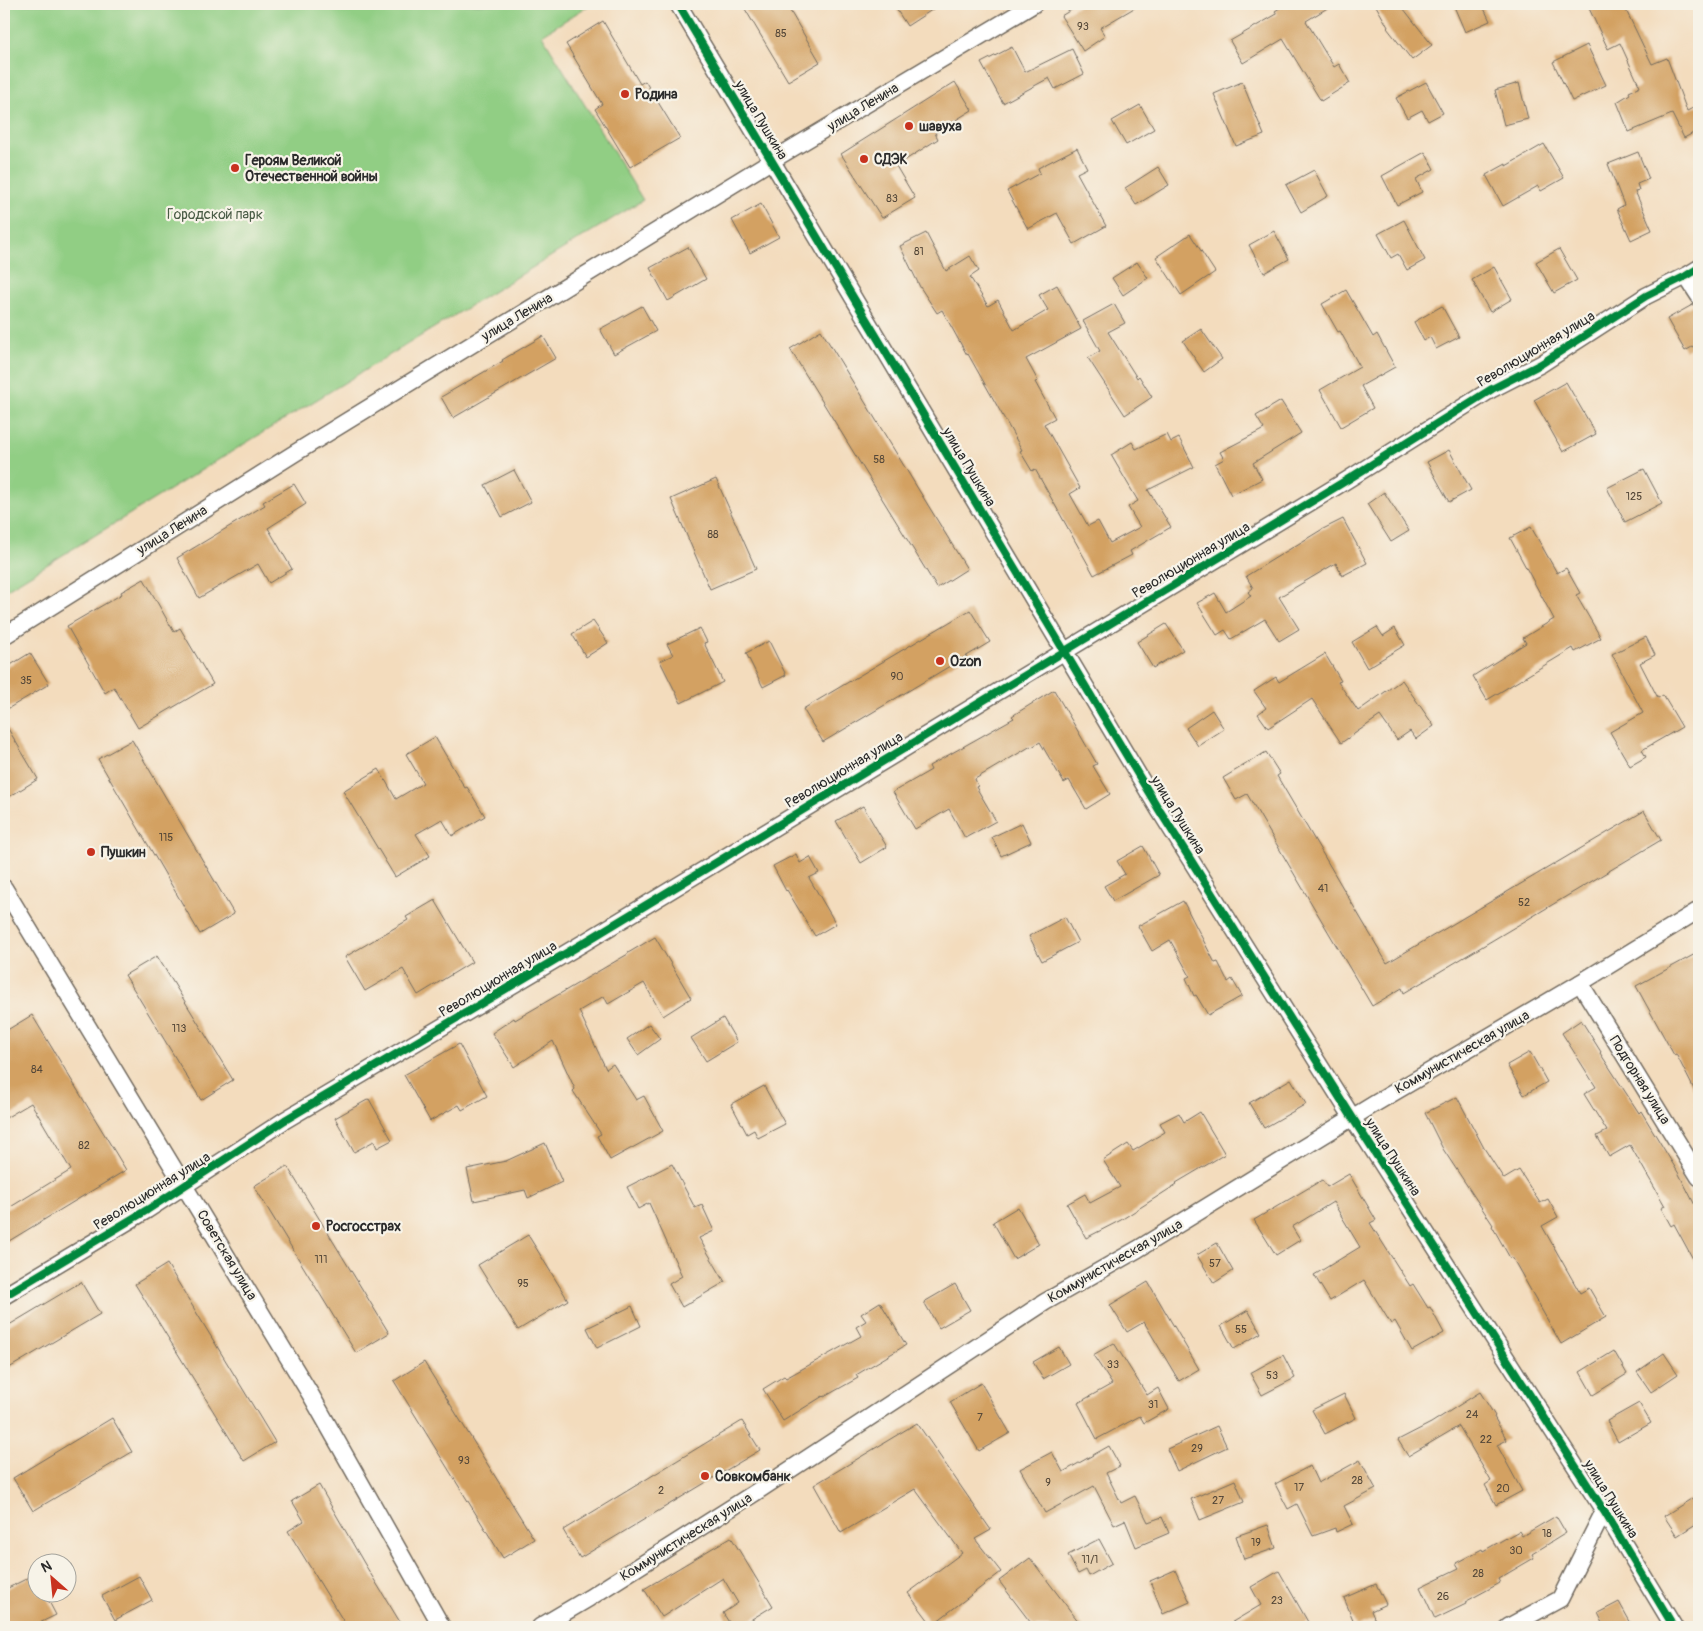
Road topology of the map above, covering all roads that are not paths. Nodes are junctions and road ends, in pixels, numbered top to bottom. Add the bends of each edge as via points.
1 (678, 4) edge
2 (1034, 4) edge
3 (772, 161) junction
4 (1693, 272) edge
5 (1699, 296) edge
6 (4, 636) edge
7 (1064, 652) junction
8 (4, 888) edge
9 (1699, 910) edge
10 (1580, 983) junction
11 (1352, 1117) junction
12 (1699, 1176) edge
13 (184, 1186) junction
14 (4, 1296) edge
15 (1604, 1511) junction
16 (442, 1627) edge
17 (540, 1627) edge
18 (1508, 1627) edge
19 (1674, 1627) edge

1 - 3 street, улица Пушкина
2 - 3 street, улица Ленина
3 - 6 street, улица Ленина via 286,458
3 - 7 street, улица Пушкина
4 - 5 street
4 - 7 street, Революционная улица via 1646,296 1540,364 1492,390
7 - 11 street, улица Пушкина
7 - 13 street, Революционная улица via 285,1120
8 - 13 street, Советская улица
9 - 10 street, Коммунистическая улица
10 - 11 street, Коммунистическая улица
10 - 12 street, Подгорная улица
11 - 15 street, улица Пушкина
11 - 17 street, Коммунистическая улица via 1138,1249 1045,1302 761,1489
13 - 14 street, Революционная улица
13 - 16 street, Советская улица via 312,1397
15 - 18 street via 1560,1599
15 - 19 street, улица Пушкина

